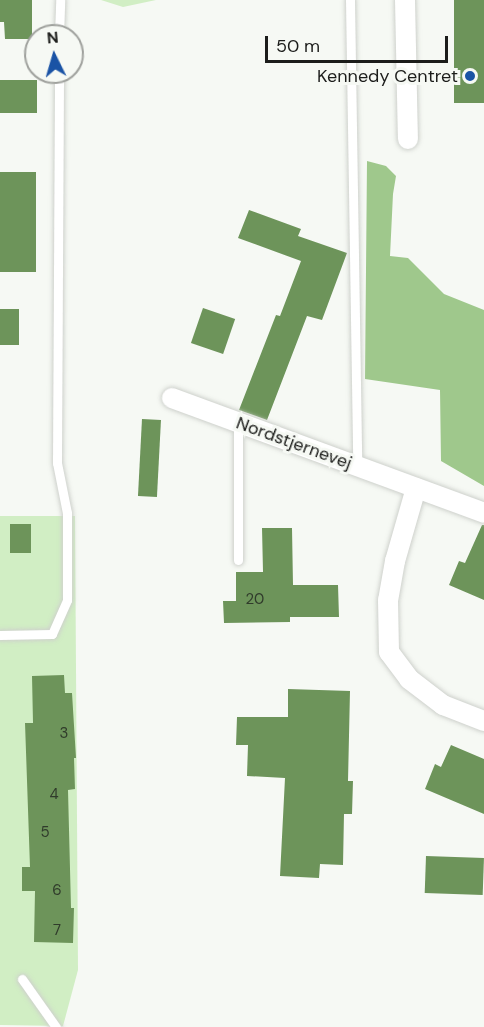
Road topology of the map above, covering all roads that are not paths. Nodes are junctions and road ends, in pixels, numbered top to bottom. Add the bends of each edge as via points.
1 (60, 0) edge
2 (350, 0) edge
3 (405, 0) edge
4 (59, 24) edge
5 (59, 84) edge
6 (408, 140) dead end
7 (172, 398) dead end
8 (238, 422) junction
9 (357, 466) junction
10 (416, 488) junction
11 (484, 513) edge
12 (238, 560) dead end
13 (0, 635) edge
14 (484, 721) edge
15 (22, 979) dead end
16 (56, 1027) edge

1 - 4 lane
2 - 9 lane
3 - 6 street
5 - 13 lane via 57,463 67,513 67,600 52,634
7 - 8 street, Nordstjernevej
8 - 9 street, Nordstjernevej
8 - 12 lane
9 - 10 street, Nordstjernevej
10 - 11 street, Nordstjernevej
10 - 14 street via 388,600 389,652 409,679 443,705
15 - 16 lane

